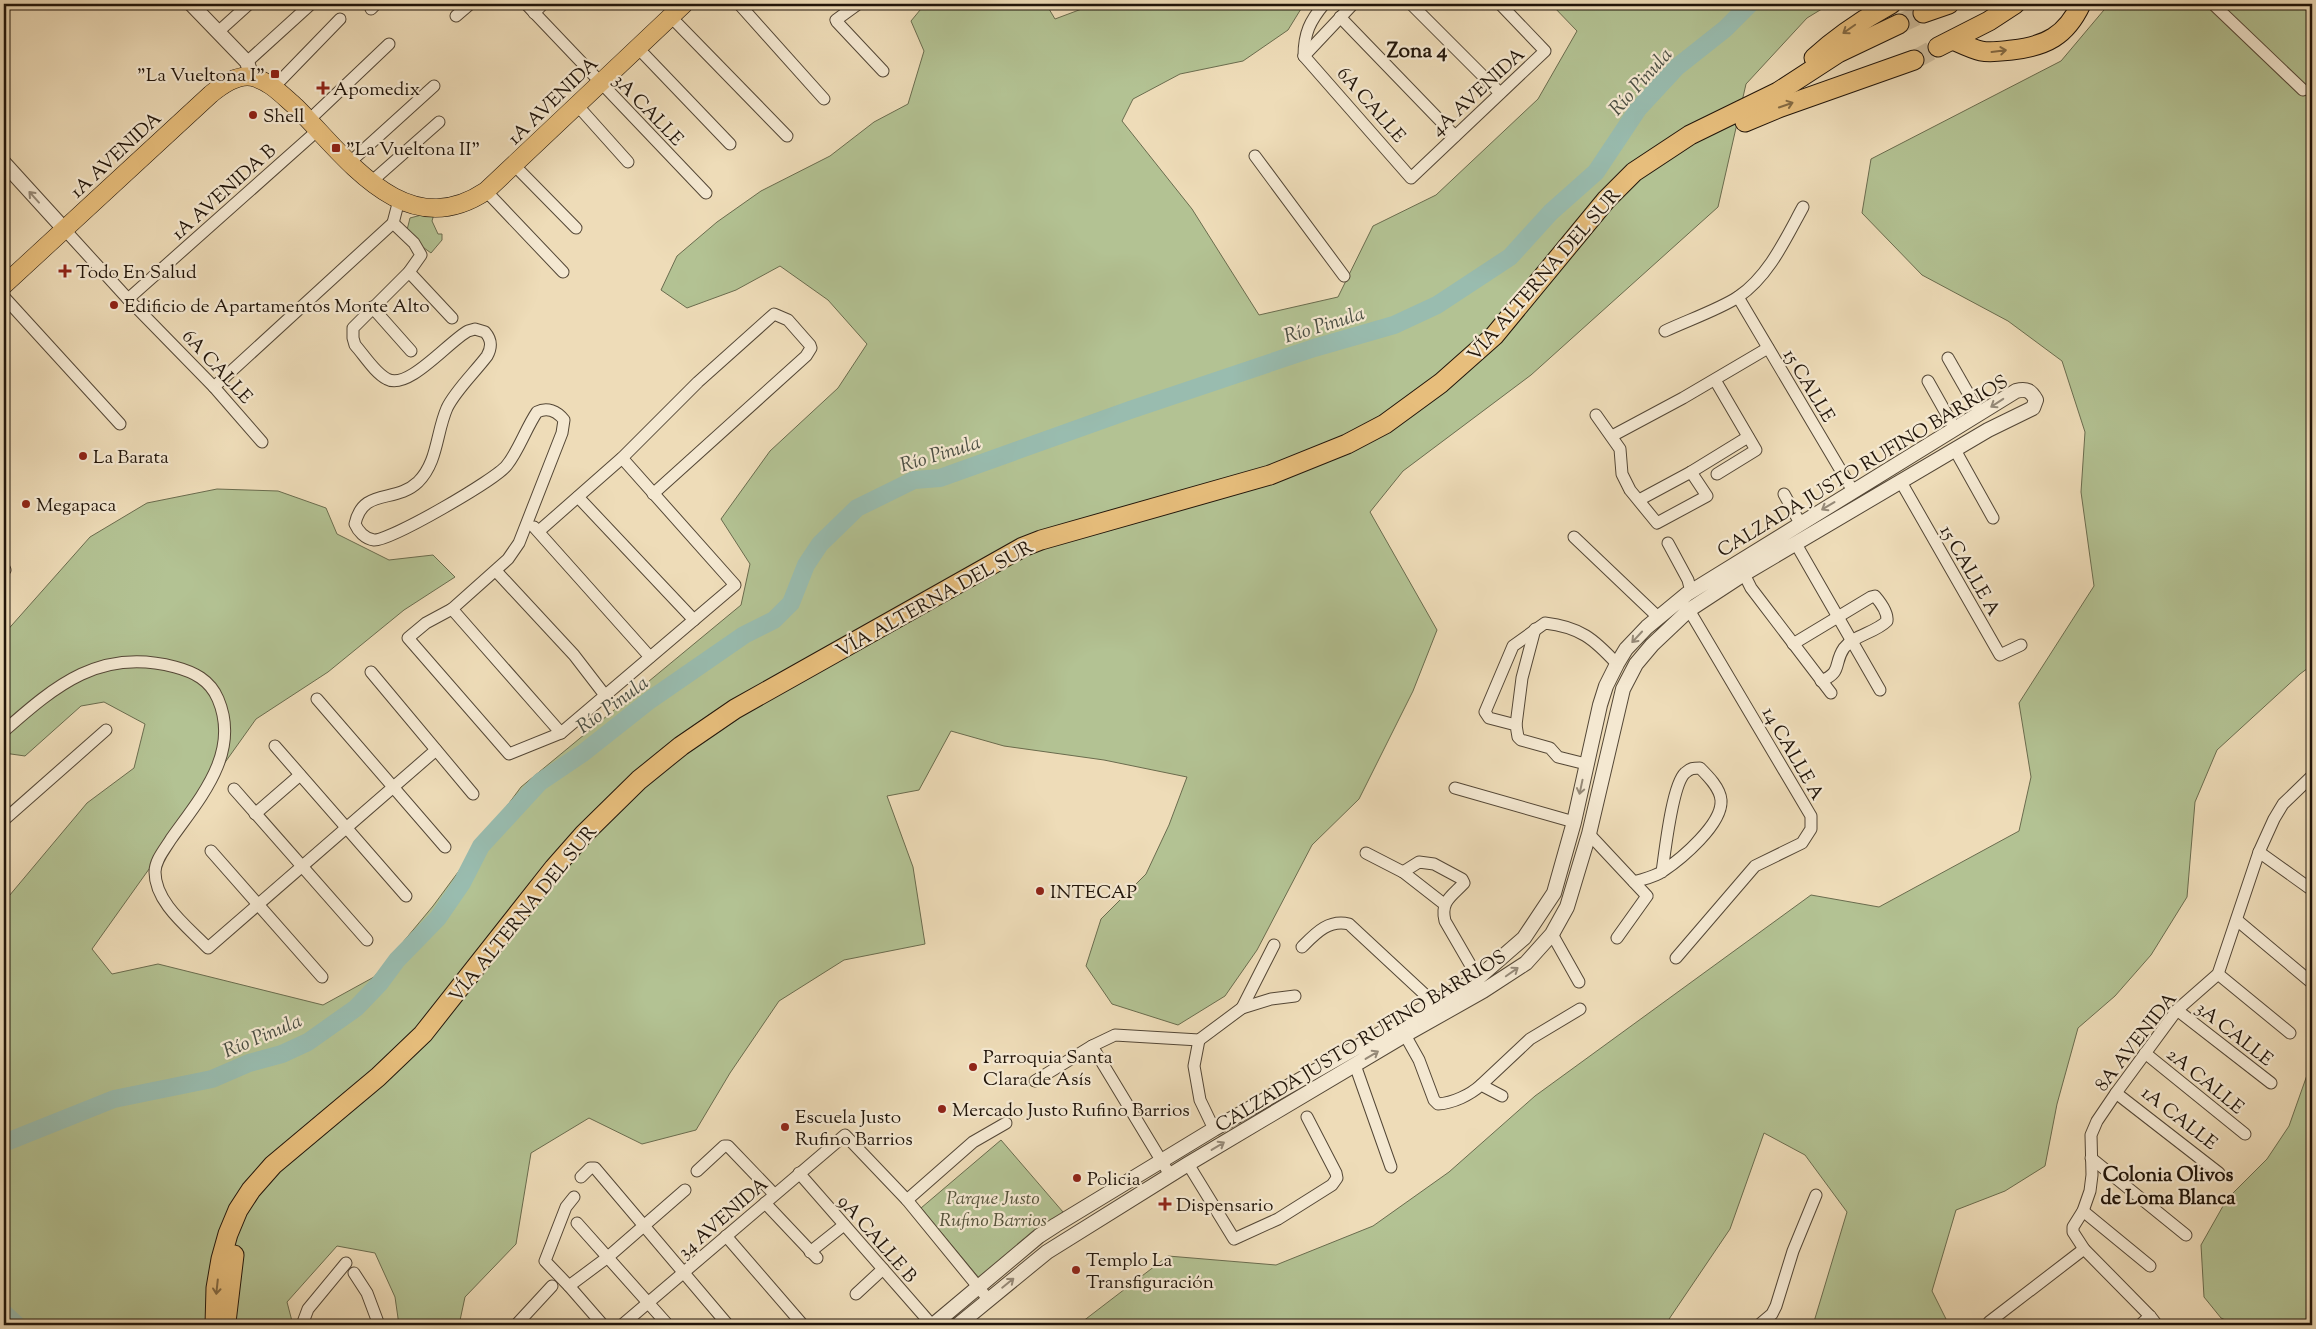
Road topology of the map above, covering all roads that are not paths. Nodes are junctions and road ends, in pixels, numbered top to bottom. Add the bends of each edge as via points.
1 (192, 4) edge
2 (249, 4) edge
3 (311, 4) edge
4 (470, 4) edge
5 (544, 4) edge
6 (684, 4) edge
7 (739, 4) edge
8 (858, 4) edge
9 (1324, 4) edge
10 (1353, 4) edge
11 (1411, 4) edge
12 (1500, 4) edge
13 (1890, 4) tunnel mouth
14 (1949, 4) edge
15 (2015, 4) edge
16 (2081, 4) edge
17 (2213, 4) edge
18 (530, 8) edge
19 (1923, 13) tunnel mouth
20 (456, 16) dead end
21 (670, 16) junction
22 (1340, 17) junction
23 (340, 19) dead end
24 (1899, 24) tunnel mouth
25 (218, 32) junction
26 (389, 44) dead end
27 (637, 47) junction
28 (1304, 56) junction
29 (1914, 60) tunnel mouth
30 (883, 71) dead end
31 (259, 77) junction
32 (600, 83) junction
33 (434, 86) dead end
34 (2302, 90) dead end
35 (1778, 92) junction
36 (1500, 93) junction
37 (824, 100) dead end
38 (577, 105) junction
39 (439, 122) dead end
40 (313, 125) junction
41 (787, 136) dead end
42 (1454, 136) junction
43 (730, 144) dead end
44 (1255, 156) dead end
45 (628, 162) dead end
46 (4, 163) edge
47 (349, 163) junction
48 (514, 165) junction
49 (1411, 178) joint
50 (371, 182) junction
51 (486, 191) junction
52 (706, 193) dead end
53 (399, 200) junction
54 (1803, 206) dead end
55 (393, 223) junction
56 (576, 228) dead end
57 (65, 230) junction
58 (409, 272) junction
59 (563, 272) dead end
60 (1344, 276) dead end
61 (4, 285) edge
62 (4, 297) edge
63 (1738, 297) junction
64 (128, 299) junction
65 (372, 308) junction
66 (452, 318) dead end
67 (1665, 331) dead end
68 (1768, 348) junction
69 (411, 351) dead end
70 (1948, 358) dead end
71 (1715, 380) junction
72 (1928, 381) dead end
73 (214, 387) junction
74 (1980, 414) junction
75 (1596, 415) dead end
76 (120, 424) dead end
77 (1954, 429) junction
78 (1612, 436) junction
79 (1748, 437) junction
80 (262, 442) dead end
81 (1926, 446) junction
82 (1955, 450) junction
83 (622, 458) junction
84 (1936, 461) junction
85 (1295, 472) junction
86 (1691, 472) junction
87 (1717, 474) dead end
88 (1272, 481) junction
89 (1901, 482) junction
90 (1853, 491) junction
91 (654, 494) junction
92 (1784, 494) dead end
93 (578, 497) junction
94 (1638, 500) junction
95 (1993, 518) dead end
96 (527, 521) junction
97 (1800, 523) junction
98 (539, 532) junction
99 (1574, 537) dead end
100 (1668, 544) dead end
101 (1796, 544) junction
102 (1763, 546) junction
103 (1771, 559) junction
104 (496, 571) junction
105 (1744, 574) junction
106 (1691, 592) junction
107 (452, 609) junction
108 (1689, 610) junction
109 (1836, 616) junction
110 (1658, 617) junction
111 (694, 620) junction
112 (1534, 628) junction
113 (1851, 642) junction
114 (1793, 644) junction
115 (2021, 645) dead end
116 (650, 657) junction
117 (1617, 664) junction
118 (371, 672) dead end
119 (1821, 681) junction
120 (1880, 690) dead end
121 (1831, 693) dead end
122 (604, 694) junction
123 (317, 699) dead end
124 (1516, 725) junction
125 (1596, 725) junction
126 (106, 730) dead end
127 (4, 731) edge
128 (1614, 731) junction
129 (562, 733) junction
130 (275, 746) dead end
131 (436, 750) junction
132 (1586, 764) junction
133 (300, 775) junction
134 (2312, 776) edge
135 (394, 788) junction
136 (1455, 788) dead end
137 (234, 789) dead end
138 (473, 794) dead end
139 (255, 814) junction
140 (4, 820) edge
141 (1574, 822) junction
142 (347, 828) junction
143 (1589, 834) junction
144 (445, 846) dead end
145 (211, 851) dead end
146 (2259, 852) junction
147 (1366, 853) dead end
148 (303, 867) junction
149 (1403, 872) junction
150 (1662, 872) junction
151 (1634, 882) junction
152 (2312, 890) edge
153 (406, 896) dead end
154 (1444, 904) junction
155 (259, 905) junction
156 (2238, 921) junction
157 (1552, 934) junction
158 (1617, 938) dead end
159 (368, 940) dead end
160 (1274, 945) dead end
161 (1302, 947) dead end
162 (1676, 958) dead end
163 (2218, 974) junction
164 (322, 977) dead end
165 (1478, 978) junction
166 (1579, 982) dead end
167 (2312, 983) edge
168 (1464, 994) junction
169 (1295, 996) dead end
170 (1434, 1003) junction
171 (1242, 1008) junction
172 (1580, 1008) dead end
173 (2177, 1010) junction
174 (2290, 1033) dead end
175 (1405, 1035) junction
176 (1199, 1040) junction
177 (1092, 1046) junction
178 (2145, 1053) junction
179 (1355, 1065) junction
180 (1035, 1081) dead end
181 (2271, 1083) dead end
182 (1481, 1085) junction
183 (2116, 1093) junction
184 (1502, 1096) dead end
185 (1307, 1117) dead end
186 (1006, 1123) dead end
187 (1214, 1129) junction
188 (2245, 1134) dead end
189 (2090, 1158) junction
190 (1161, 1161) junction
191 (1188, 1164) junction
192 (1391, 1168) dead end
193 (697, 1171) dead end
194 (799, 1173) junction
195 (2218, 1173) dead end
196 (1170, 1175) junction
197 (581, 1177) dead end
198 (685, 1190) dead end
199 (774, 1194) junction
200 (1816, 1195) dead end
201 (574, 1197) dead end
202 (907, 1200) junction
203 (765, 1203) junction
204 (2083, 1211) junction
205 (577, 1223) dead end
206 (644, 1224) junction
207 (844, 1225) junction
208 (726, 1236) junction
209 (2186, 1236) dead end
210 (2084, 1249) junction
211 (608, 1257) junction
212 (346, 1263) dead end
213 (2150, 1266) dead end
214 (883, 1270) junction
215 (684, 1272) junction
216 (354, 1273) dead end
217 (552, 1286) dead end
218 (569, 1286) junction
219 (978, 1288) junction
220 (856, 1294) dead end
221 (988, 1299) junction
222 (648, 1302) junction
223 (525, 1316) junction
224 (2154, 1321) edge
225 (1989, 1322) dead end
226 (215, 1325) edge
227 (226, 1325) edge
228 (302, 1325) edge
229 (379, 1325) edge
230 (516, 1325) edge
231 (533, 1325) edge
232 (603, 1325) edge
233 (622, 1325) edge
234 (668, 1325) edge
235 (727, 1325) edge
236 (803, 1325) edge
237 (932, 1325) edge
238 (958, 1325) edge
239 (1759, 1325) edge
240 (2140, 1325) edge

1 - 25 street
2 - 25 street
3 - 31 street
4 - 20 street
5 - 18 street
6 - 21 main road, 1A AVENIDA
7 - 37 street
8 - 30 street via 836,20
9 - 28 street via 1315,14 1304,38
10 - 22 street
11 - 36 street
12 - 36 street, 4A AVENIDA via 1545,52
13 -> 35 highway via 1834,40
14 - 19 highway
15 -> 16 highway via 1945,44 1989,52 2036,47 2066,27
17 - 34 street
18 - 32 street, 3A CALLE
21 - 27 main road, 1A AVENIDA
21 - 41 street
22 - 28 street
22 - 42 street
23 - 31 street
24 - 35 highway, VÍA ALTERNA DEL SUR via 1838,53
25 - 31 street
26 - 40 street, 1A AVENIDA B
27 - 32 main road, 1A AVENIDA
27 - 43 street
28 - 49 street, 6A CALLE
85 -> 29 highway, VÍA ALTERNA DEL SUR via 1325,468 1390,434 1449,393 1502,343 1603,219 1659,165 1694,145 1764,114
31 - 40 main road
31 - 57 main road, 1A AVENIDA via 227,83 211,94
32 - 38 main road, 1A AVENIDA
32 - 52 street, 3A CALLE
33 - 47 street
35 - 85 highway, VÍA ALTERNA DEL SUR via 1690,135 1634,172 1606,200 1494,336 1458,369 1404,412
36 - 42 street, 4A AVENIDA
38 - 45 street
38 - 48 main road, 1A AVENIDA
39 - 50 street
40 - 47 main road
40 - 64 street, 1A AVENIDA B
42 - 49 street, 4A AVENIDA
44 - 60 street
57 -> 46 street, 6A CALLE
47 - 50 main road
48 - 51 main road, 1A AVENIDA
48 - 56 street
50 - 53 main road
51 - 53 main road, 1A AVENIDA via 469,201 438,208 416,207
51 - 59 street
53 - 55 street
54 - 63 street via 1776,256
55 - 58 street via 420,253
55 - 73 street
57 - 61 main road, 1A AVENIDA
57 - 64 street, 6A CALLE
58 - 65 street
58 - 66 street
62 - 76 street
63 - 67 street
63 - 68 street, 15 CALLE
64 - 73 street, 6A CALLE
65 - 69 street
65 - 96 street via 353,328 353,338 355,345 386,379 408,378 461,335 475,329 485,332 491,347 447,408 425,474 406,490 366,502 360,507 355,524 358,529 369,539 386,537 469,492 507,465 537,412 548,409 561,416 564,426
68 - 71 street
68 - 90 street, 15 CALLE
70 - 74 street
71 - 78 street
71 - 79 street
72 - 77 street
73 - 80 street, 6A CALLE
74 - 77 street, CALZADA JUSTO RUFINO BARRIOS
82 -> 74 street, CALZADA JUSTO RUFINO BARRIOS via 2033,408 2036,400 2032,393 2022,389
75 - 78 street
77 - 81 street, CALZADA JUSTO RUFINO BARRIOS
78 - 94 street via 1620,449 1622,474
79 - 86 street
79 - 87 street via 1756,450
81 - 84 street
81 - 90 street, CALZADA JUSTO RUFINO BARRIOS
82 - 84 street, CALZADA JUSTO RUFINO BARRIOS
82 - 95 street
83 - 91 street
83 - 91 street via 698,382 774,314 788,320 802,334 811,348 806,356
83 - 93 street
84 - 89 street, CALZADA JUSTO RUFINO BARRIOS
85 - 88 highway, VÍA ALTERNA DEL SUR
86 - 94 street
86 - 94 street via 1708,496 1657,522
88 -> 226 highway, VÍA ALTERNA DEL SUR via 1024,547 735,709 638,780 566,854 423,1034 378,1077 273,1165 251,1190 231,1226 220,1259
88 - 227 highway, VÍA ALTERNA DEL SUR via 1029,556 810,675 686,754 644,788 592,841 430,1043 387,1085 305,1153 262,1196 248,1216 236,1246
89 - 101 street, CALZADA JUSTO RUFINO BARRIOS
89 - 115 street, 15 CALLE A via 2000,654
90 -> 97 street, CALZADA JUSTO RUFINO BARRIOS
91 - 111 street via 735,585
92 - 97 street
93 - 98 street
93 - 111 street
96 - 98 street
96 - 104 street via 520,543
97 - 102 street, CALZADA JUSTO RUFINO BARRIOS
98 - 116 street
99 - 110 street
100 - 106 street
101 - 103 street, CALZADA JUSTO RUFINO BARRIOS
101 - 109 street
102 - 103 street
102 - 106 street, CALZADA JUSTO RUFINO BARRIOS
103 - 105 street, CALZADA JUSTO RUFINO BARRIOS
104 - 107 street
104 - 122 street via 574,655
105 - 108 street, CALZADA JUSTO RUFINO BARRIOS
105 - 114 street
106 - 110 street, CALZADA JUSTO RUFINO BARRIOS
107 - 129 street
107 - 129 street via 426,623 408,638 509,754
108 - 128 street, CALZADA JUSTO RUFINO BARRIOS via 1636,664 1624,689
108 - 162 street, 14 CALLE A via 1811,816 1811,829 1802,843 1755,866
109 - 113 street
109 - 113 street via 1875,596 1888,616 1883,625
109 - 114 street
110 -> 117 street, CALZADA JUSTO RUFINO BARRIOS via 1626,649
111 - 116 street
112 - 117 street via 1545,623 1565,625 1596,641
112 - 124 street via 1522,678
112 - 124 street via 1513,646 1485,712 1489,718
113 - 119 street via 1844,649 1836,672
113 - 120 street
114 - 119 street
116 - 122 street
117 - 125 street, CALZADA JUSTO RUFINO BARRIOS via 1606,686
118 - 131 street
119 - 121 street
122 - 129 street
123 - 135 street
124 - 132 street via 1521,740 1550,748 1558,757
125 - 128 street
125 - 132 street, CALZADA JUSTO RUFINO BARRIOS
126 - 140 street
127 - 155 street via 49,692 110,663 149,661 198,675 212,688 223,713 223,754 210,782 156,863 157,889 208,948
128 - 143 street, CALZADA JUSTO RUFINO BARRIOS
130 - 133 street
131 - 135 street
131 - 138 street
132 -> 141 street, CALZADA JUSTO RUFINO BARRIOS
133 - 139 street
133 - 142 street
134 - 146 street, 8A AVENIDA via 2282,804
135 - 142 street
135 - 144 street
136 - 141 street
137 - 139 street
139 - 148 street
141 - 165 street, CALZADA JUSTO RUFINO BARRIOS via 1554,894 1540,918 1524,938
142 - 148 street
142 - 153 street
143 - 151 street
143 - 157 street, CALZADA JUSTO RUFINO BARRIOS via 1567,907
145 - 155 street
146 - 152 street
146 - 156 street, 8A AVENIDA
147 - 149 street
148 - 155 street
148 - 159 street
149 - 154 street
149 - 154 street via 1419,862 1434,864 1462,879 1464,883
150 - 150 street via 1696,844 1719,811 1721,800 1710,778 1700,768 1684,773 1677,787
150 - 151 street
151 - 158 street via 1646,896
154 - 165 street via 1445,921
155 - 164 street
156 - 163 street, 8A AVENIDA
156 - 167 street
157 - 166 street
168 -> 157 street, CALZADA JUSTO RUFINO BARRIOS via 1526,963
160 - 171 street
161 - 170 street via 1326,926 1335,922 1349,924
163 - 173 street, 8A AVENIDA
163 - 174 street
165 - 168 street, CALZADA JUSTO RUFINO BARRIOS
168 - 170 street, CALZADA JUSTO RUFINO BARRIOS
168 - 175 street, CALZADA JUSTO RUFINO BARRIOS
169 - 171 street
170 - 187 street, CALZADA JUSTO RUFINO BARRIOS
171 - 176 street
172 - 182 street via 1530,1039
173 - 178 street, 8A AVENIDA
173 - 181 street, 3A CALLE
179 -> 175 street, CALZADA JUSTO RUFINO BARRIOS
175 - 182 street via 1438,1104 1474,1092
176 - 177 street via 1114,1035
176 - 187 street via 1194,1066 1200,1100
177 - 180 street
177 - 190 street
178 - 183 street, 8A AVENIDA
178 - 188 street, 2A CALLE
191 -> 179 street, CALZADA JUSTO RUFINO BARRIOS
179 - 192 street
182 - 184 street
183 - 189 street, 8A AVENIDA via 2091,1135
183 - 195 street, 1A CALLE
185 - 191 street via 1337,1178 1332,1185 1278,1220 1234,1239
186 - 202 street via 974,1142
187 - 190 street, CALZADA JUSTO RUFINO BARRIOS
189 - 204 street, 8A AVENIDA via 2090,1191
189 - 209 street
190 - 196 street
190 - 219 street, CALZADA JUSTO RUFINO BARRIOS via 1039,1236
191 - 196 street, CALZADA JUSTO RUFINO BARRIOS
193 - 199 street via 724,1146 728,1146
194 - 199 street, 34 AVENIDA
194 - 202 street, 34 AVENIDA via 845,1135
194 - 207 street, 9A CALLE B
221 -> 196 street, CALZADA JUSTO RUFINO BARRIOS via 1047,1252
197 - 206 street via 590,1168 595,1168
198 - 206 street
199 - 203 street, 34 AVENIDA
200 - 239 street via 1776,1306
201 - 218 street via 566,1208 545,1261
202 - 219 street
203 - 207 street via 814,1255
203 - 208 street, 34 AVENIDA
204 - 210 street, 8A AVENIDA via 2073,1227
204 - 213 street
205 - 211 street
206 - 211 street
206 - 215 street
207 - 214 street, 9A CALLE B
208 - 215 street, 34 AVENIDA
208 - 236 street
210 - 224 street
210 - 225 street
211 - 218 street
211 - 222 street
212 - 228 street via 308,1309
214 - 220 street
214 - 237 street, 9A CALLE B
215 - 222 street, 34 AVENIDA
215 - 235 street
216 - 229 street via 367,1293
217 - 223 street
218 - 232 street
219 - 221 street
219 - 237 street, CALZADA JUSTO RUFINO BARRIOS
221 - 238 street, CALZADA JUSTO RUFINO BARRIOS
222 - 233 street, 34 AVENIDA
222 - 234 street
223 - 230 street
223 - 231 street
224 - 240 street

